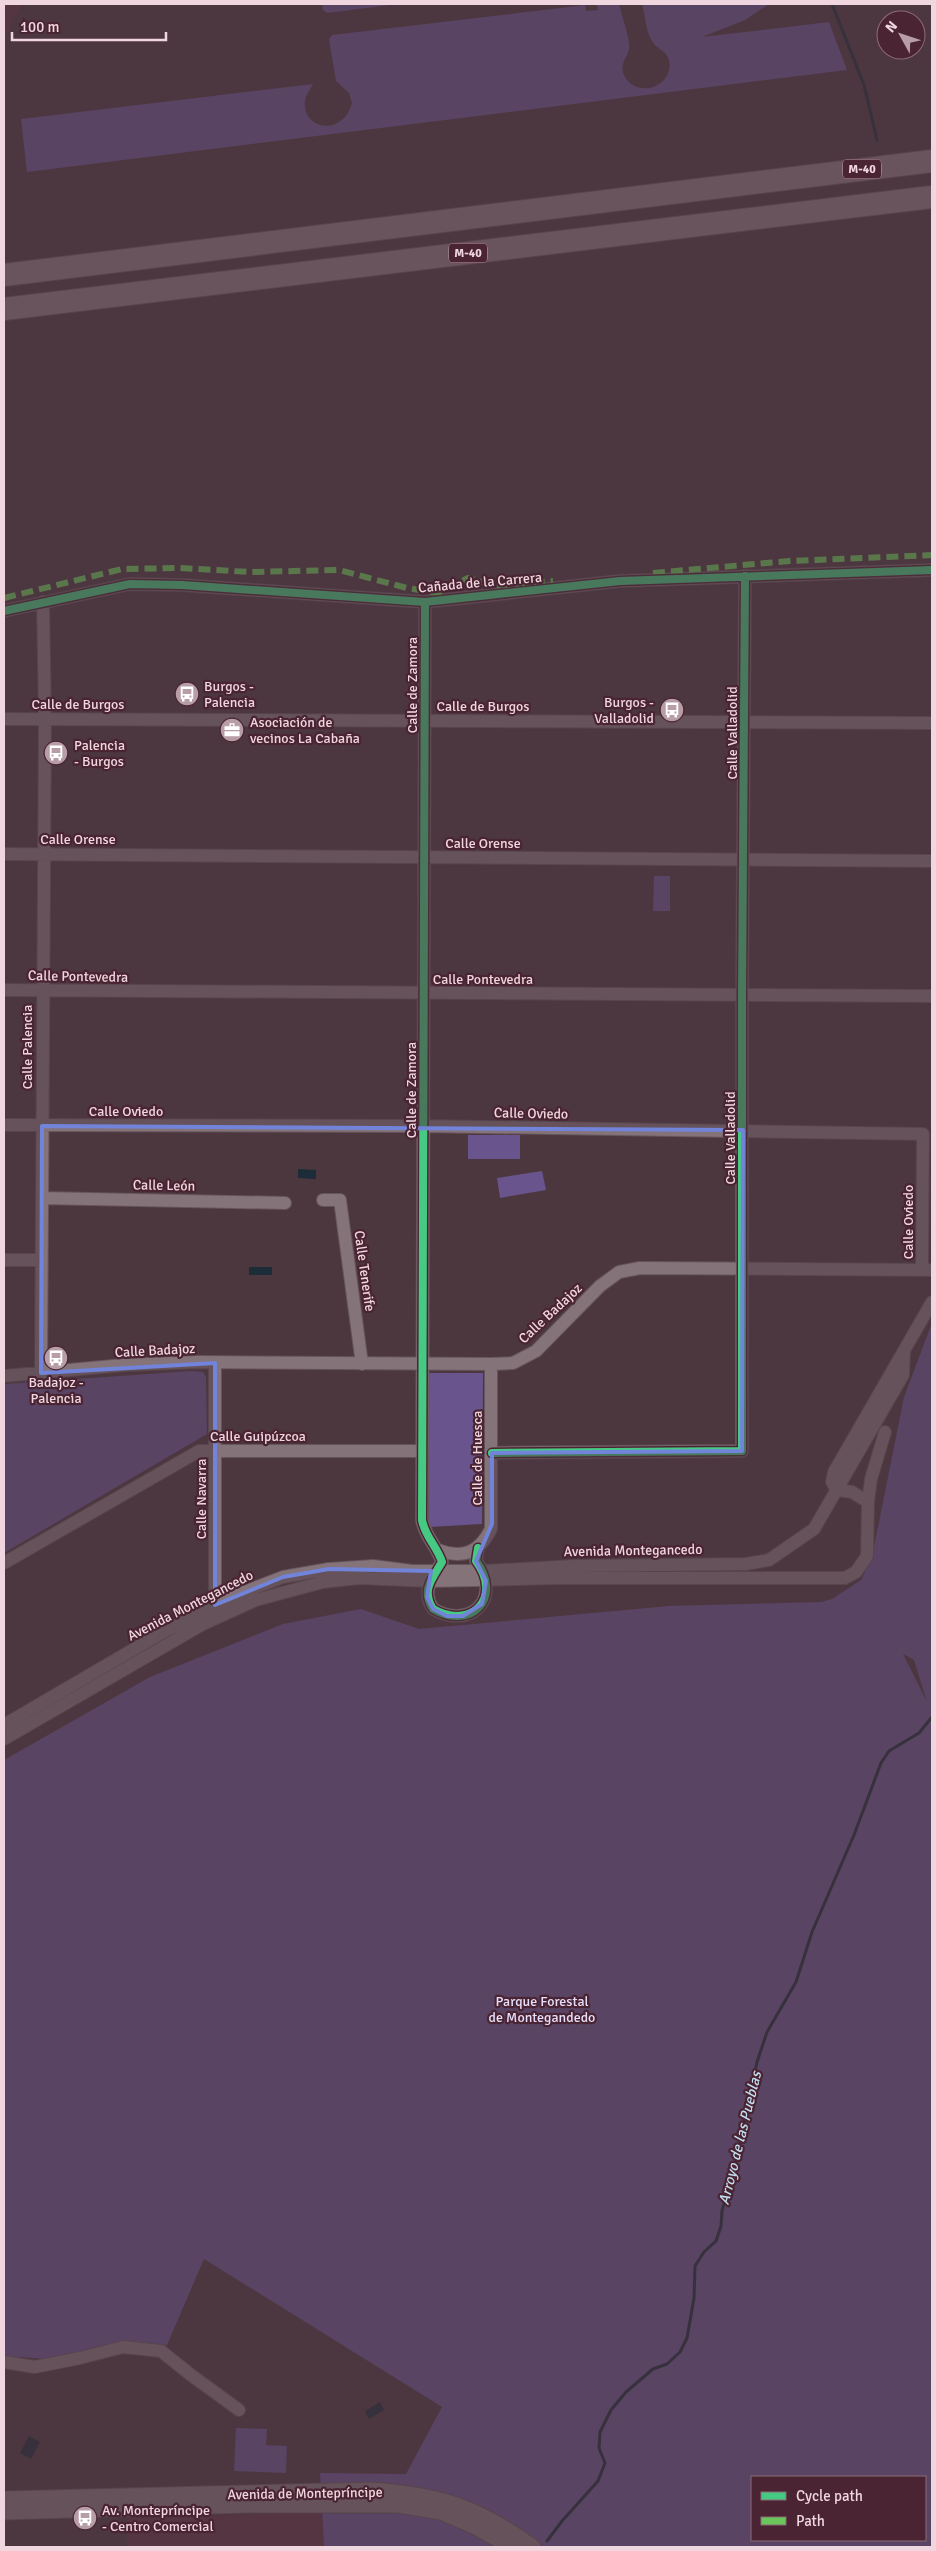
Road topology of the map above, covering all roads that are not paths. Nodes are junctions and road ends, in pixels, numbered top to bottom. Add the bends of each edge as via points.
1 (932, 161) edge
2 (932, 197) edge
3 (4, 275) edge
4 (4, 309) edge
5 (932, 570) edge
6 (745, 576) junction
7 (43, 602) junction
8 (425, 602) junction
9 (4, 611) edge
10 (4, 718) edge
11 (45, 719) junction
12 (424, 721) junction
13 (744, 721) junction
14 (932, 723) edge
15 (4, 854) edge
16 (43, 854) junction
17 (423, 858) junction
18 (743, 859) junction
19 (932, 861) edge
20 (4, 990) edge
21 (42, 990) junction
22 (424, 993) junction
23 (742, 994) junction
24 (932, 996) edge
25 (4, 1125) edge
26 (42, 1126) junction
27 (423, 1126) junction
28 (743, 1130) junction
29 (42, 1198) junction
30 (322, 1200) dead end
31 (285, 1202) dead end
32 (4, 1260) edge
33 (41, 1260) junction
34 (742, 1268) junction
35 (927, 1269) edge
36 (932, 1302) edge
37 (215, 1363) junction
38 (362, 1364) junction
39 (422, 1364) junction
40 (491, 1364) junction
41 (41, 1373) junction
42 (4, 1376) edge
43 (885, 1432) dead end
44 (216, 1451) junction
45 (422, 1451) junction
46 (492, 1453) junction
47 (837, 1490) junction
48 (868, 1502) junction
49 (478, 1548) junction
50 (438, 1550) junction
51 (781, 1554) junction
52 (4, 1563) edge
53 (436, 1571) junction
54 (485, 1576) junction
55 (778, 1579) junction
56 (429, 1581) junction
57 (216, 1605) junction
58 (4, 1725) edge
59 (4, 1739) edge
60 (4, 2362) edge
61 (239, 2410) dead end
62 (4, 2499) edge
63 (4, 2512) edge
64 (512, 2547) edge
65 (533, 2547) edge

1 - 3 highway, M-40
2 - 4 highway, M-40
5 - 6 street, Cañada de la Carrera
6 - 8 street, Cañada de la Carrera via 620,580
6 - 13 street, Calle Valladolid
7 - 8 street, Cañada de la Carrera via 130,584
7 - 9 street, Cañada de la Carrera
7 - 11 street, Calle Palencia
8 - 12 street, Calle de Zamora
10 - 11 street, Calle de Burgos
11 - 12 street, Calle de Burgos
11 - 16 street, Calle Palencia
12 - 13 street, Calle de Burgos
12 - 17 street, Calle de Zamora
13 - 14 street, Calle de Burgos
13 - 18 street, Calle Valladolid
15 - 16 street, Calle Orense
16 - 17 street, Calle Orense
16 - 21 street, Calle Palencia
17 - 18 street, Calle Orense
17 - 22 street, Calle de Zamora
18 - 19 street, Calle Orense
18 - 23 street, Calle Valladolid
20 - 21 street, Calle Pontevedra
21 - 22 street, Calle Pontevedra
21 - 26 street, Calle Palencia
22 - 23 street, Calle Pontevedra
22 - 27 street, Calle de Zamora
23 - 24 street, Calle Pontevedra
23 - 28 street, Calle Valladolid
25 - 26 street, Calle Oviedo
26 - 27 street, Calle Oviedo
26 - 29 street, Calle Palencia
27 - 28 street, Calle Oviedo
27 - 39 street, Calle de Zamora
28 - 34 street, Calle Valladolid
28 - 35 street, Calle Oviedo via 923,1134
29 - 31 street, Calle León
29 - 33 street, Calle Palencia
30 - 38 street, Calle Tenerife via 340,1200
32 - 33 street
33 - 41 street, Calle Palencia
34 - 35 street, Calle Badajoz
34 - 40 street, Calle Badajoz via 640,1268 620,1272 600,1286 536,1351 513,1363
34 - 46 street, Calle Valladolid via 742,1451
36 - 47 street via 834,1472 832,1482
37 - 38 street, Calle Badajoz
37 - 41 street, Calle Badajoz via 124,1365
37 - 44 street, Calle Navarra
38 - 39 street, Calle Badajoz
39 - 40 street, Calle Badajoz
39 - 45 street, Calle de Zamora
40 - 46 street, Calle de Huesca
41 - 42 street, Calle Badajoz
43 - 48 street, Avenida Montegancedo
44 - 45 street, Calle Guipúzcoa
44 - 52 street, Calle Guipúzcoa via 199,1451
44 - 57 street, Calle Navarra
45 - 50 street, Calle de Zamora via 422,1520 430,1541
46 - 49 street, Calle de Huesca via 492,1524
47 - 48 street via 852,1492
47 - 51 street, Avenida Montegancedo via 814,1529
48 - 55 street, Avenida Montegancedo via 867,1556 856,1572 845,1578
49 - 50 street via 462,1555
49 - 54 street via 476,1561
50 - 53 street via 442,1562
51 - 54 street, Avenida Montegancedo via 746,1564 574,1566
51 - 55 street via 777,1563
53 - 54 street, Avenida Montegancedo
53 - 56 street
53 - 57 street, Avenida Montegancedo via 373,1566 329,1568 283,1577
54 - 55 street, Avenida Montegancedo
54 - 56 street, Avenida Montegancedo
54 - 56 street via 486,1597 478,1610 456,1616 447,1616 433,1609 427,1597
56 - 59 street, Avenida Montegancedo via 359,1578 323,1582 256,1600 204,1624
57 - 58 street, Avenida Montegancedo
60 - 61 street via 35,2367 123,2347 161,2351
62 - 65 street, Avenida de Montepríncipe via 370,2490 400,2492 433,2497 472,2510
63 - 64 street, Avenida de Montepríncipe via 276,2504 399,2505 441,2512

